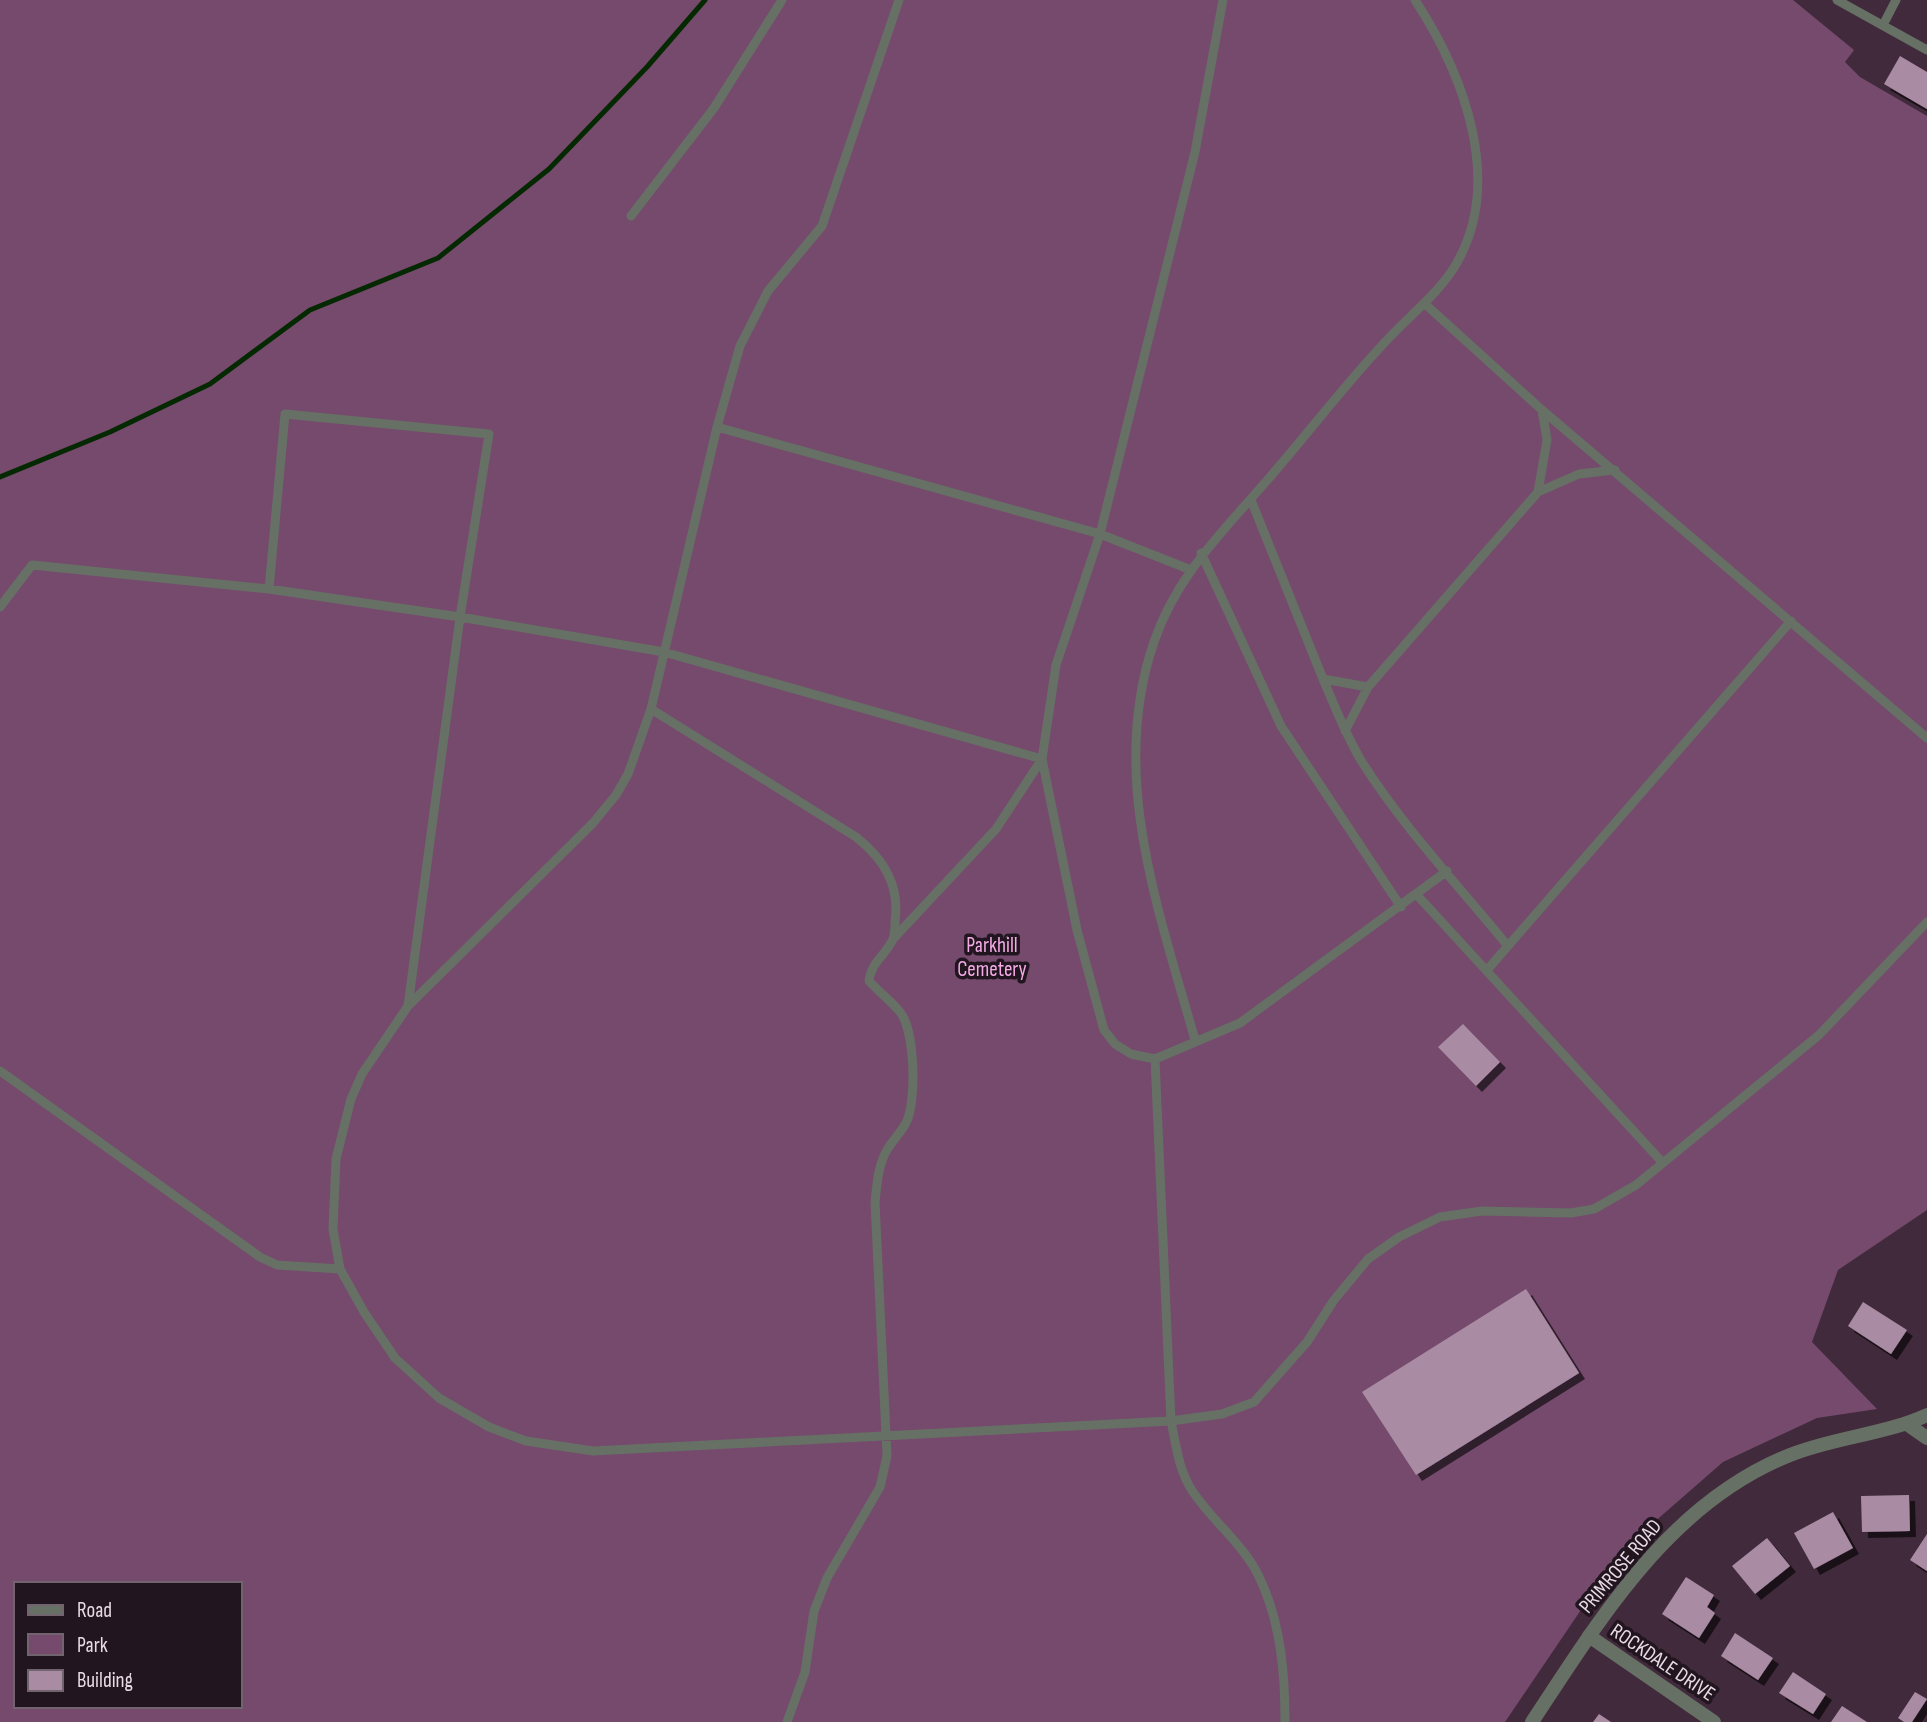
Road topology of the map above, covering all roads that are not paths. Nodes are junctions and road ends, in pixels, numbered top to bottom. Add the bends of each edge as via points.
1 (782, 0) edge
2 (900, 0) edge
3 (1223, 0) edge
4 (1415, 0) edge
5 (1837, 0) edge
6 (1896, 0) edge
7 (1883, 25) junction
8 (1927, 50) edge
9 (631, 216) dead end
10 (1424, 303) junction
11 (1542, 410) junction
12 (717, 427) junction
13 (1615, 470) junction
14 (1538, 492) junction
15 (1251, 500) junction
16 (1100, 534) junction
17 (1201, 553) junction
18 (1191, 570) junction
19 (269, 589) junction
20 (0, 607) edge
21 (460, 617) junction
22 (1791, 621) junction
23 (664, 652) junction
24 (1323, 679) junction
25 (1368, 687) junction
26 (651, 709) junction
27 (1345, 731) junction
28 (1927, 738) edge
29 (1042, 759) junction
30 (1447, 871) junction
31 (1416, 895) junction
32 (1401, 907) junction
33 (1927, 922) edge
34 (894, 938) junction
35 (1507, 945) junction
36 (1487, 970) junction
37 (408, 1006) junction
38 (1195, 1040) junction
39 (1155, 1059) junction
40 (0, 1071) edge
41 (1662, 1162) junction
42 (340, 1269) junction
43 (1927, 1415) edge
44 (1171, 1421) junction
45 (1907, 1424) junction
46 (888, 1437) junction
47 (1927, 1438) edge
48 (1589, 1636) junction
49 (787, 1722) edge
50 (1285, 1722) edge
51 (1532, 1722) edge
52 (1714, 1722) edge

1 - 9 lane via 714,108
2 - 12 lane via 822,226 768,291 740,346
3 - 16 lane via 1195,152
4 - 10 lane via 1447,58 1479,169 1476,215 1468,242
5 - 7 lane
6 - 7 lane
7 - 8 lane
10 - 11 lane
10 - 15 lane via 1385,341
11 - 13 lane
11 - 14 lane via 1548,440
12 - 16 lane
12 - 23 lane
13 - 14 lane via 1579,474
13 - 22 lane
14 - 25 lane
15 - 17 lane
15 - 24 lane
16 - 18 lane
16 - 29 lane via 1056,665
17 - 18 lane
17 - 32 lane via 1281,726
18 - 38 lane via 1166,611 1153,644 1133,755 1136,804 1158,910
19 - 20 lane via 32,565
19 - 21 lane
19 - 21 lane via 285,414 489,434
21 - 23 lane
21 - 37 lane
22 - 28 lane
22 - 35 lane
23 - 26 lane
23 - 29 lane
24 - 25 lane
24 - 27 lane
25 - 27 lane
26 - 34 lane via 872,850 887,868 898,903
26 - 37 lane via 617,795
27 - 30 lane via 1363,763
29 - 34 lane via 996,829
29 - 39 lane via 1077,930 1104,1030 1131,1054
30 - 31 lane
30 - 35 lane
31 - 32 lane
31 - 36 lane
32 - 38 lane via 1240,1023
33 - 41 lane via 1819,1035
34 - 46 lane via 870,970 869,981 901,1013 909,1031 911,1060 912,1107 878,1172 875,1202
35 - 36 lane
36 - 41 lane
37 - 42 lane via 362,1074 343,1122 333,1229
38 - 39 lane
39 - 44 lane
40 - 42 lane via 260,1257 277,1265
41 - 44 lane via 1636,1185 1594,1209 1571,1213 1482,1211 1440,1217 1399,1237 1368,1259 1307,1342 1254,1402 1222,1414
42 - 46 lane via 395,1358 439,1398 489,1427 526,1441 593,1451
43 - 45 street, PRIMROSE ROAD
44 - 46 lane
44 - 50 lane via 1178,1458 1192,1490 1241,1547 1261,1580 1276,1622
45 - 47 street
45 - 48 street, PRIMROSE ROAD via 1839,1438 1745,1477 1658,1547
46 - 49 lane via 880,1487 814,1611 805,1672
48 - 51 street, PRIMROSE ROAD
48 - 52 street, ROCKDALE DRIVE

